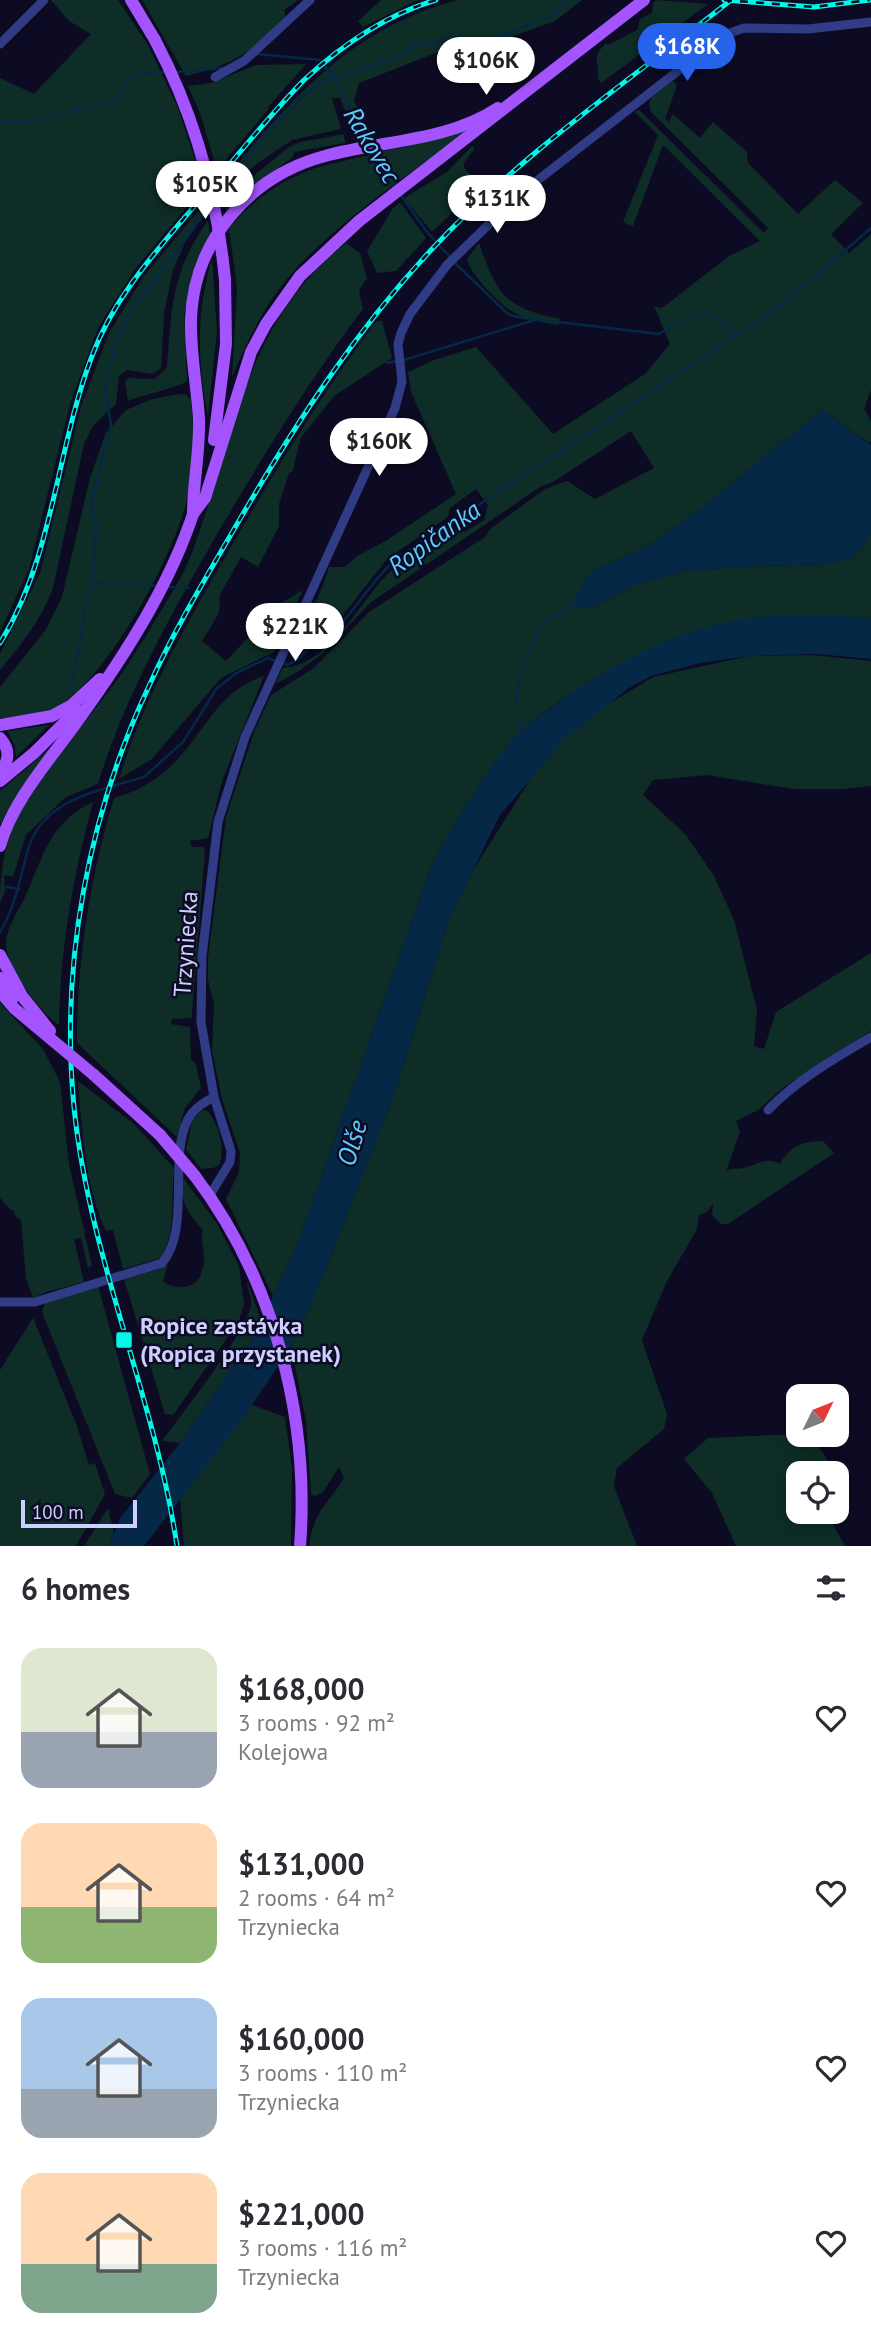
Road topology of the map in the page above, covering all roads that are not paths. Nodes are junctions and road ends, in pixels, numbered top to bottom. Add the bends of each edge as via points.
1 (44, 0) edge
2 (131, 0) edge
3 (310, 0) edge
4 (644, 0) edge
5 (871, 23) edge
6 (0, 44) edge
7 (548, 75) junction
8 (215, 78) dead end
9 (193, 514) junction
10 (115, 664) junction
11 (0, 725) edge
12 (0, 738) edge
13 (0, 773) edge
14 (0, 781) edge
15 (1, 841) edge
16 (0, 955) edge
17 (0, 978) edge
18 (0, 992) edge
19 (871, 1037) edge
20 (71, 1055) junction
21 (214, 1097) junction
22 (768, 1110) dead end
23 (209, 1195) junction
24 (0, 1303) edge
25 (300, 1546) edge

1 - 6 street
2 - 9 main road, bridge via 178,85 200,144 215,205 225,281 226,344 219,422
3 - 8 street via 244,61
4 - 7 main road
5 - 21 street, Trzyniecka via 733,30 520,194 447,265 410,314 401,333 402,382 395,408 270,681 232,774 214,844 202,956 201,1022
7 - 9 main road via 388,199 300,276 266,324 246,365 205,498
7 - 9 main road via 494,111 432,136 302,163 262,184 234,211 207,251 191,312 200,450
9 - 10 main road via 164,582
10 - 11 main road via 64,710
10 - 14 main road via 58,730
10 - 15 main road via 29,789
12 - 13 main road via 8,753
16 - 20 main road, bridge via 22,996
17 - 20 main road, bridge via 30,1016
18 - 20 main road, bridge
19 - 22 street via 822,1067
20 - 23 main road, bridge via 160,1135
21 - 23 street, Trzyniecka via 231,1151 230,1162
21 - 24 street via 195,1110 184,1129 180,1210 171,1250 162,1264 35,1302
23 - 25 main road via 257,1284 288,1377 302,1477

